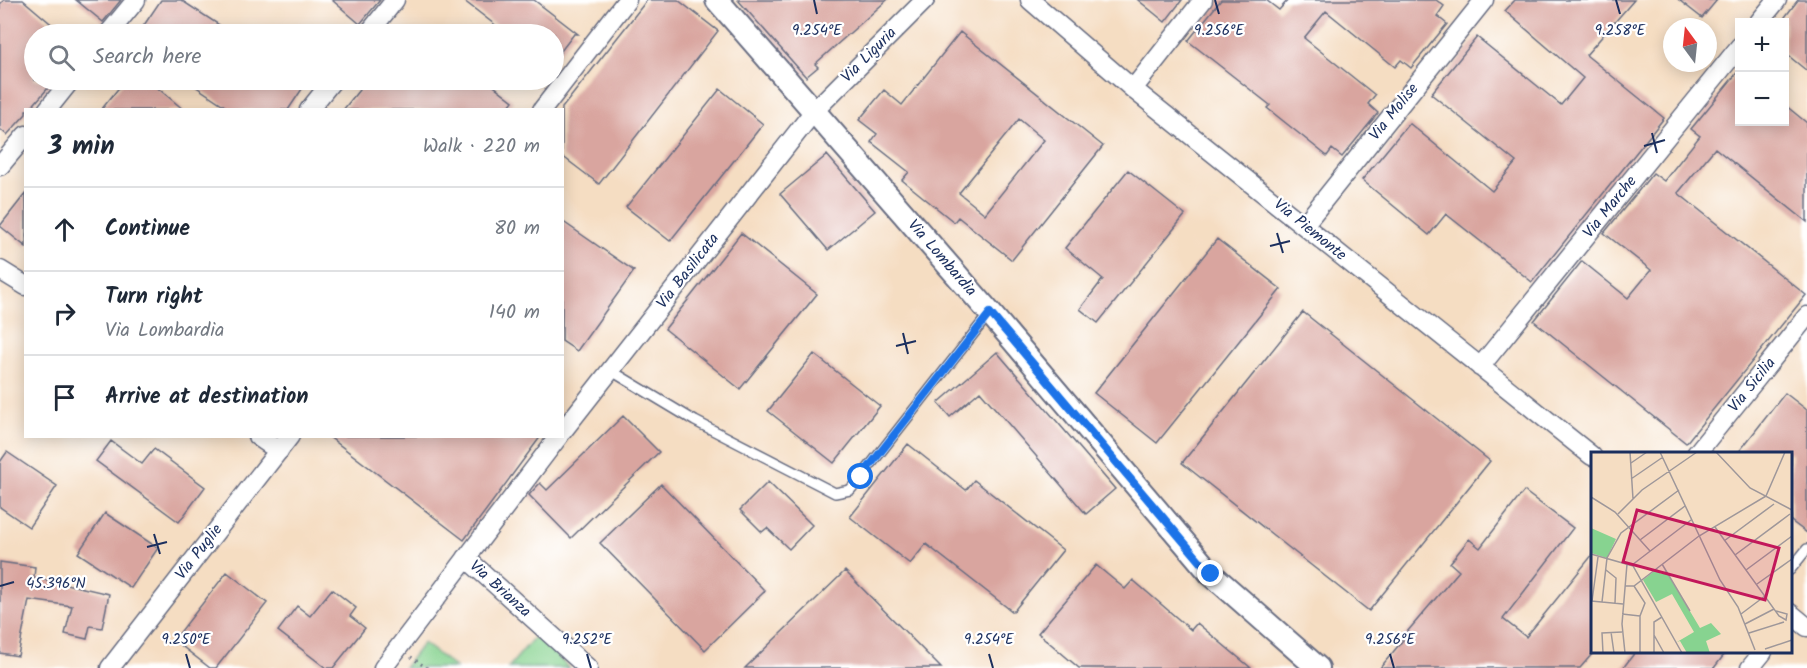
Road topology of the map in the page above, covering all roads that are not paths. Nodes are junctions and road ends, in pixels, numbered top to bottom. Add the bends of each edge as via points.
1 (136, 0) edge
2 (395, 0) edge
3 (627, 0) edge
4 (717, 0) edge
5 (925, 0) edge
6 (1030, 0) edge
7 (1203, 0) edge
8 (1484, 0) edge
9 (1777, 0) edge
10 (1762, 18) edge
11 (116, 24) edge
12 (376, 24) edge
13 (1735, 52) edge
14 (564, 82) edge
15 (1133, 88) junction
16 (63, 90) edge
17 (325, 90) edge
18 (557, 90) edge
19 (49, 108) edge
20 (311, 108) edge
21 (544, 108) edge
22 (814, 111) junction
23 (24, 137) edge
24 (0, 166) edge
25 (1304, 225) junction
26 (0, 270) edge
27 (24, 285) edge
28 (990, 313) junction
29 (1807, 316) edge
30 (1480, 367) junction
31 (610, 370) junction
32 (564, 429) edge
33 (264, 438) edge
34 (557, 438) edge
35 (284, 444) edge
36 (1697, 452) edge
37 (1591, 454) edge
38 (1807, 549) edge
39 (466, 558) junction
40 (1792, 569) edge
41 (1792, 616) edge
42 (1807, 627) edge
43 (1761, 653) edge
44 (110, 668) edge
45 (382, 668) edge
46 (588, 668) edge
47 (1318, 668) edge
48 (1750, 668) edge

1 - 11 street
2 - 12 street
3 - 14 street
4 - 22 street, Via Lombardia
5 - 22 street, Via Liguria
6 - 15 street, Via Piemonte
7 - 15 street
8 - 25 street, Via Molise
9 - 10 street
13 - 30 street, Via Marche
15 - 25 street, Via Piemonte
16 - 19 street
17 - 20 street
18 - 21 street
22 - 28 street, Via Lombardia
22 - 31 street, Via Basilicata
23 - 24 street
25 - 30 street, Via Piemonte
26 - 27 street
28 - 31 lane via 856,483 850,490 836,493 694,421
28 - 47 street, Via Lombardia via 1211,574
29 - 36 street, Via Sicilia
30 - 37 street, Via Piemonte
31 - 32 street, Via Basilicata
33 - 35 street
34 - 39 street
35 - 44 street, Via Puglie
38 - 40 lane
39 - 45 street
39 - 46 street, Via Brianza
41 - 42 street
43 - 48 street

